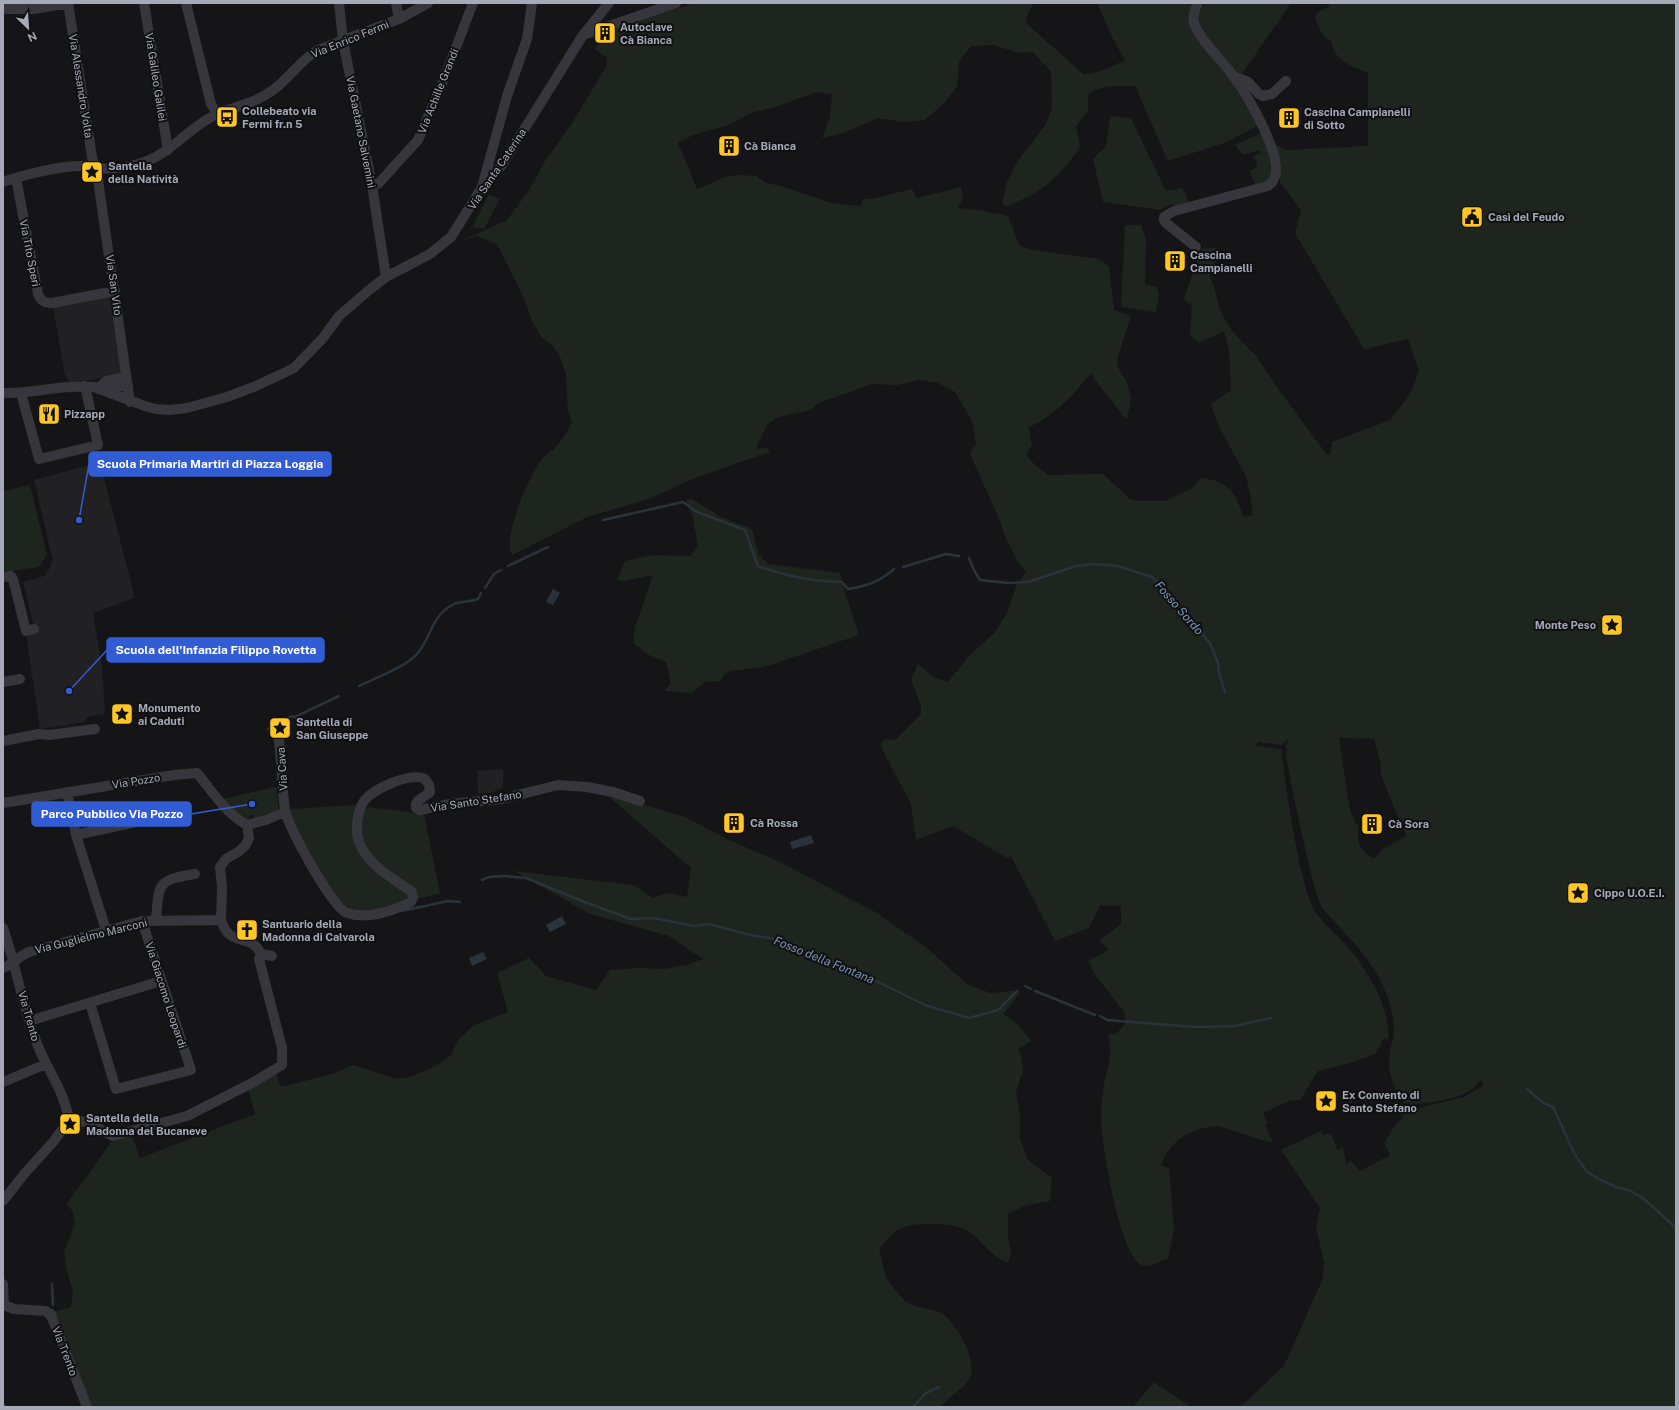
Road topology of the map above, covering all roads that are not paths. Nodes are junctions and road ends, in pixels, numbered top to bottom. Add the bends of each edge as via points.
1 (69, 3) edge
2 (144, 3) edge
3 (186, 3) edge
4 (339, 3) edge
5 (396, 3) edge
6 (428, 3) edge
7 (473, 3) edge
8 (532, 3) edge
9 (609, 3) edge
10 (676, 3) edge
11 (1198, 3) edge
12 (3, 10) edge
13 (399, 19) junction
14 (583, 35) junction
15 (344, 41) junction
16 (1233, 76) junction
17 (1286, 81) dead end
18 (213, 117) junction
19 (168, 150) junction
20 (96, 168) junction
21 (16, 178) junction
22 (3, 182) edge
23 (372, 186) junction
24 (481, 189) junction
25 (1196, 247) dead end
26 (383, 261) junction
27 (402, 269) junction
28 (386, 277) junction
29 (115, 291) junction
30 (127, 381) junction
31 (85, 386) junction
32 (98, 389) junction
33 (3, 393) edge
34 (22, 398) junction
35 (130, 402) junction
36 (3, 577) edge
37 (34, 629) dead end
38 (20, 680) dead end
39 (3, 682) edge
40 (277, 726) dead end
41 (94, 729) dead end
42 (3, 741) edge
43 (67, 792) junction
44 (640, 801) dead end
45 (3, 803) edge
46 (285, 812) junction
47 (150, 820) dead end
48 (247, 825) junction
49 (76, 835) junction
50 (195, 874) dead end
51 (156, 920) junction
52 (220, 920) junction
53 (142, 921) junction
54 (3, 928) edge
55 (106, 930) junction
56 (261, 954) junction
57 (272, 956) dead end
58 (17, 962) junction
59 (3, 968) edge
60 (161, 981) junction
61 (90, 1003) junction
62 (29, 1021) junction
63 (46, 1064) junction
64 (3, 1082) edge
65 (187, 1116) junction
66 (199, 1116) dead end
67 (69, 1120) junction
68 (3, 1201) edge
69 (3, 1284) edge
70 (87, 1407) edge

1 - 12 street via 34,9
1 - 20 street, Via Alessandro Volta via 92,157
2 - 19 street, Via Galileo Galilei
3 - 18 street
4 - 15 street, Via Gaetano Salvemini
5 - 13 street, Via Enrico Fermi
6 - 13 street, Via Enrico Fermi
7 - 23 street, Via Achille Grandi via 418,140 378,184
8 - 24 street via 527,39 507,96
9 - 14 street, Via Santa Caterina
10 - 14 street
11 - 16 street via 1193,14 1194,22 1209,47
13 - 15 street, Via Enrico Fermi
14 - 24 street, Via Santa Caterina via 502,165
15 - 18 street, Via Enrico Fermi via 307,56 284,81 259,100
15 - 23 street, Via Gaetano Salvemini
16 - 17 street via 1248,82 1263,96 1272,94
16 - 25 street via 1274,152 1275,179 1268,186 1174,211 1164,217 1166,223
18 - 19 street, Via Enrico Fermi
19 - 20 street, Via Enrico Fermi via 138,164 113,169
20 - 21 street, Via Enrico Fermi via 67,167
20 - 29 street, Via San Vito
21 - 22 street, Via Enrico Fermi
21 - 29 street, Via Tito Speri via 40,300 45,303 60,302
23 - 26 street, Via Gaetano Salvemini
24 - 27 street, Via Santa Caterina via 451,237 430,254
26 - 27 street via 390,267
26 - 28 street, Via Gaetano Salvemini
27 - 28 street, Via Santa Caterina
28 - 35 street, Via Santa Caterina via 339,316 311,352 294,368 283,374 227,397 186,408 156,409
29 - 30 street, Via San Vito
30 - 32 street via 106,382
30 - 35 street, Via San Vito
31 - 32 street, Via Santa Caterina
31 - 34 street, Via Santa Caterina via 67,387
31 - 34 street via 98,445 39,459
32 - 35 street, Via Santa Caterina
33 - 34 street, Via Santa Caterina
36 - 37 street via 11,576 13,579 26,631
38 - 39 street
40 - 46 street, Via Cava
41 - 42 street via 39,734
43 - 45 street, Via Pozzo
43 - 48 street, Via Pozzo via 197,773 224,806 240,822
43 - 49 street
44 - 46 street, Via Santo Stefano via 600,790 558,785 502,800 450,804 418,810 415,806 418,800 430,792 425,779 417,777 395,782 365,800 360,813 357,836 370,860 383,873 412,892 413,898 411,902 383,913 368,915 348,914 341,910 304,852
46 - 48 street
47 - 49 street
48 - 52 street via 249,838 245,846 226,859 220,867
49 - 55 street
50 - 51 street via 175,877 164,883 157,905
51 - 52 street, Via Guglielmo Marconi
51 - 53 street, Via Guglielmo Marconi
52 - 56 street via 230,935 252,942
53 - 55 street, Via Guglielmo Marconi
53 - 60 street, Via Giacomo Leopardi
54 - 58 street, Via Trento
55 - 58 street, Via Guglielmo Marconi via 59,942
56 - 57 street
56 - 65 street via 259,959 282,1048 282,1065
58 - 59 street, Via Guglielmo Marconi
58 - 62 street, Via Trento
60 - 61 street
60 - 61 street, Via Giacomo Leopardi via 191,1070 116,1089
61 - 62 street
62 - 63 street, Via Trento
63 - 64 street
63 - 67 street, Via Trento via 58,1084
65 - 66 street
65 - 67 street via 113,1136 86,1122
67 - 68 street
69 - 70 street, Via Trento via 4,1305 14,1309 49,1313

